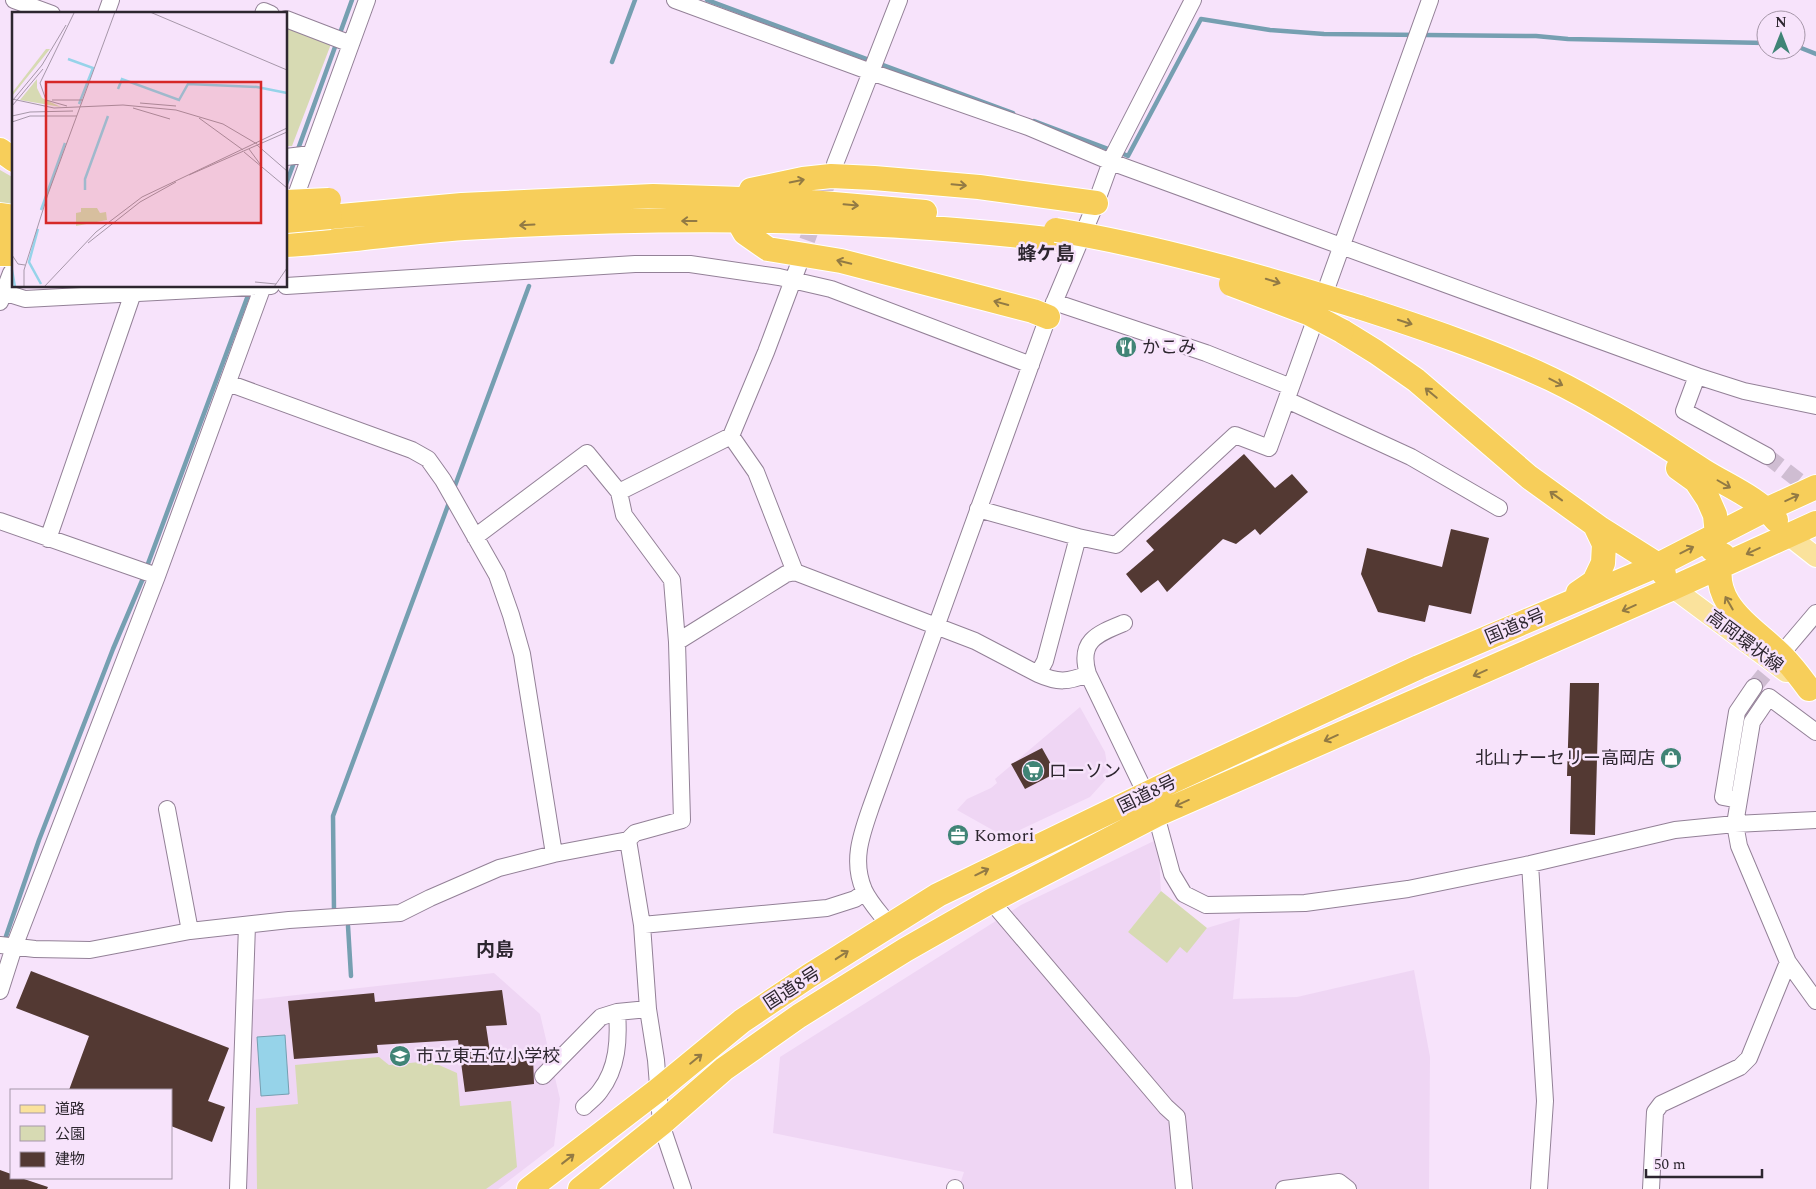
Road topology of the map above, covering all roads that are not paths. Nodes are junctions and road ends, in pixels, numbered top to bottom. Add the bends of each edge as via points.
1 (14, 0) edge
2 (111, 0) edge
3 (367, 0) edge
4 (675, 0) edge
5 (899, 0) edge
6 (1193, 0) edge
7 (1430, 0) edge
8 (47, 12) edge
9 (107, 12) edge
10 (288, 20) edge
11 (351, 44) junction
12 (874, 64) junction
13 (0, 150) edge
14 (311, 154) junction
15 (1114, 154) junction
16 (288, 157) edge
17 (12, 159) edge
18 (835, 164) tunnel mouth
19 (698, 197) junction
20 (288, 203) edge
21 (1096, 203) junction
22 (288, 217) edge
23 (738, 221) junction
24 (288, 222) edge
25 (327, 224) junction
26 (1055, 235) junction
27 (288, 239) edge
28 (288, 244) edge
29 (1340, 247) junction
30 (8, 261) edge
31 (799, 264) tunnel mouth
32 (793, 280) junction
33 (288, 286) edge
34 (229, 288) edge
35 (266, 288) edge
36 (133, 293) junction
37 (1, 295) edge
38 (1051, 309) junction
39 (1031, 365) junction
40 (1697, 376) junction
41 (228, 384) junction
42 (1289, 394) junction
43 (1816, 406) edge
44 (1610, 410) junction
45 (731, 436) junction
46 (1767, 456) tunnel mouth
47 (1816, 487) edge
48 (619, 492) junction
49 (1499, 508) dead end
50 (978, 509) junction
51 (1763, 512) junction
52 (0, 521) edge
53 (1816, 523) edge
54 (1595, 524) junction
55 (1717, 535) junction
56 (1788, 535) junction
57 (475, 537) junction
58 (1078, 537) junction
59 (48, 539) junction
60 (1816, 557) edge
61 (1658, 565) junction
62 (1719, 567) junction
63 (795, 572) junction
64 (156, 576) junction
65 (1679, 586) junction
66 (1556, 608) junction
67 (1816, 613) edge
68 (1124, 622) dead end
69 (935, 626) junction
70 (677, 642) junction
71 (1788, 646) tunnel mouth
72 (1038, 674) junction
73 (1088, 674) junction
74 (1754, 687) tunnel mouth
75 (1813, 692) edge
76 (1816, 732) edge
77 (1739, 800) junction
78 (1151, 804) junction
79 (167, 809) dead end
80 (1816, 820) edge
81 (1735, 824) junction
82 (628, 840) junction
83 (554, 854) junction
84 (1530, 864) junction
85 (865, 892) junction
86 (991, 900) junction
87 (247, 925) junction
88 (642, 925) junction
89 (889, 925) junction
90 (190, 931) junction
91 (7, 946) edge
92 (1788, 962) junction
93 (0, 991) edge
94 (1816, 1001) edge
95 (648, 1009) junction
96 (617, 1012) junction
97 (544, 1076) dead end
98 (658, 1090) junction
99 (584, 1107) dead end
100 (661, 1124) junction
101 (1544, 1188) edge
102 (238, 1189) edge
103 (529, 1189) edge
104 (580, 1189) edge
105 (683, 1189) edge
106 (1184, 1189) edge
107 (1284, 1189) edge
108 (1348, 1189) edge
109 (1651, 1189) edge

1 - 8 street
2 - 9 street
3 - 11 street
4 - 12 street
5 - 12 street
6 - 15 street
7 - 29 street
10 - 11 street
11 - 14 street
12 - 15 street via 1028,127
12 - 18 street
13 - 17 highway
14 - 16 street
14 - 22 street
15 - 21 street
15 - 29 street
19 -> 21 highway via 733,194 830,176 979,187
19 - 25 highway via 462,205
19 -> 26 highway via 889,208
20 - 25 highway, bridge
21 - 38 street
23 -> 25 highway via 569,223 461,228 398,235
23 - 26 highway via 932,227
38 -> 23 highway via 1033,311 841,261 768,249 745,233
24 - 25 highway, bridge
25 - 27 highway
25 - 28 highway
26 -> 44 highway, bridge via 1110,239 1188,257 1359,307 1493,353
54 -> 26 highway, bridge via 1529,477 1416,380 1342,331 1308,313 1233,284
29 - 40 street
29 - 42 street
30 - 37 street
31 - 32 street
32 - 33 street via 690,264 662,264
32 - 39 street via 830,289
32 - 45 street
34 - 36 street
35 - 41 street
36 - 37 street via 25,299
36 - 59 street
38 - 39 street
38 - 42 street via 1206,353
39 - 50 street
40 - 43 street via 1744,392
40 - 46 street via 1684,411
41 - 57 street via 412,450 428,459
41 - 64 street
42 - 49 street via 1411,457
42 - 58 street via 1270,448 1235,434 1116,545
44 -> 51 highway
44 - 55 highway via 1663,457 1696,481 1715,516
45 - 48 street
45 - 63 street via 756,472
51 -> 47 highway, 国道8号
48 - 57 street via 587,453
48 - 70 street via 624,516 672,580
50 - 58 street
50 - 69 street
51 - 55 highway, 国道8号
51 - 56 highway
51 - 62 highway via 1727,543
52 - 59 street
53 - 56 highway, 国道8号
54 - 61 highway
54 - 66 highway via 1604,544 1603,563 1594,582
61 -> 55 highway, 国道8号
55 - 65 highway via 1710,555
56 - 60 main road
56 -> 62 highway, 国道8号
57 - 83 street via 496,575 512,615 522,654
58 - 72 street via 1045,662
59 - 64 street
61 - 65 highway
61 - 66 highway, 国道8号
62 - 65 highway, 国道8号
75 -> 62 highway via 1784,658 1729,606 1719,582
63 - 69 street
63 - 70 street via 786,574
64 - 91 street
65 - 75 main road, 高岡環状線
65 -> 78 highway, 国道8号
66 - 78 highway, 国道8号 via 1410,671
67 - 71 street
68 - 73 street via 1104,631 1088,644 1084,660
69 - 72 street via 975,641
69 - 85 street via 858,846 858,872
70 - 82 street via 682,820 635,833
72 - 73 street via 1054,680 1072,680
73 - 78 street
74 - 77 street via 1737,712 1723,797
76 - 77 street via 1769,697 1752,722
77 - 81 street
78 - 84 street via 1172,874 1184,894 1206,905 1305,903 1408,889
78 - 86 highway, 国道8号
89 -> 78 highway, 国道8号 via 972,877
79 - 90 street
80 - 81 street
81 - 84 street via 1675,830
81 - 92 street via 1739,846
82 - 83 street
82 - 88 street
83 - 87 street via 499,868 400,913
84 - 101 street via 1544,1101
85 - 88 street via 855,899 827,908
85 - 89 street
86 - 100 highway, 国道8号 via 799,1016 724,1069
86 - 106 street via 1177,1117
87 - 90 street
87 - 102 street
88 - 95 street
98 -> 89 highway, 国道8号 via 742,1021
90 - 91 street via 90,950
91 - 93 street
92 - 94 street
92 - 109 street via 1749,1058 1740,1067 1661,1104 1655,1112
95 - 96 street
95 - 98 street
96 - 97 street via 600,1017
96 - 99 street via 618,1032 611,1072 601,1090
98 - 100 street
103 -> 98 highway, 国道8号
100 - 104 highway, 国道8号
100 - 105 street
107 - 108 street via 1339,1182

